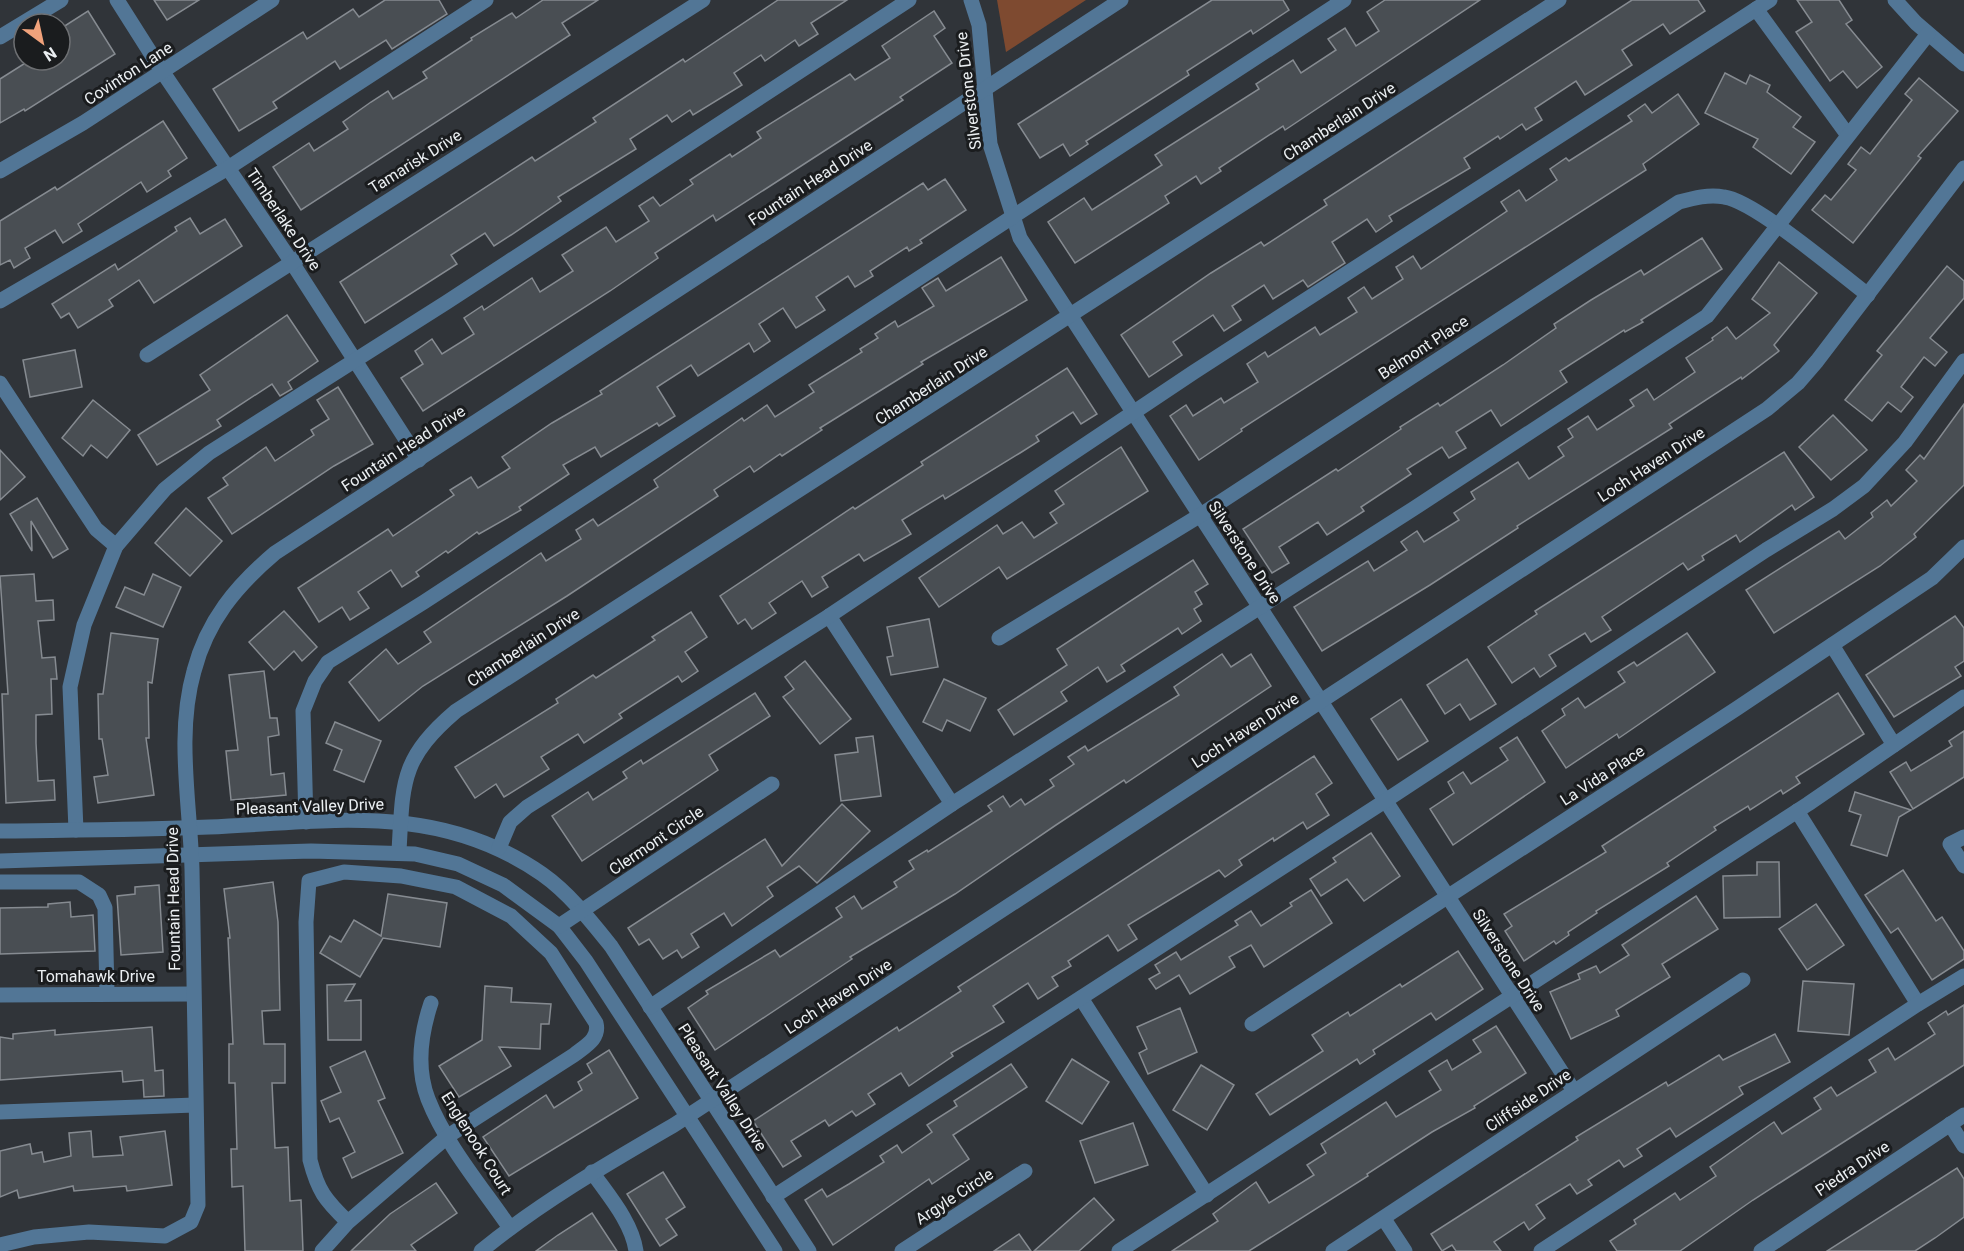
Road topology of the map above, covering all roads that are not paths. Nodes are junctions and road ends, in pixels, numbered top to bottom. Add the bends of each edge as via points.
1 (61, 0) edge
2 (117, 0) edge
3 (272, 0) edge
4 (486, 0) edge
5 (703, 0) edge
6 (909, 0) edge
7 (972, 0) edge
8 (1121, 0) edge
9 (1344, 0) edge
10 (1559, 0) edge
11 (1770, 0) edge
12 (1895, 0) edge
13 (1756, 9) junction
14 (1928, 34) junction
15 (0, 37) edge
16 (1964, 64) edge
17 (162, 71) junction
18 (985, 87) junction
19 (1847, 134) junction
20 (228, 168) junction
21 (1964, 168) edge
22 (0, 171) edge
23 (1011, 215) junction
24 (1777, 227) junction
25 (291, 261) junction
26 (1868, 295) junction
27 (0, 301) edge
28 (1071, 316) junction
29 (147, 355) dead end
30 (353, 359) junction
31 (1964, 361) edge
32 (0, 383) edge
33 (1135, 413) junction
34 (418, 460) junction
35 (1199, 516) junction
36 (116, 546) junction
37 (1964, 547) edge
38 (1258, 606) junction
39 (829, 616) junction
40 (999, 638) dead end
41 (1832, 645) junction
42 (1964, 697) edge
43 (1322, 701) junction
44 (1894, 745) junction
45 (772, 784) dead end
46 (1386, 801) junction
47 (952, 804) junction
48 (1797, 811) junction
49 (306, 822) junction
50 (401, 822) junction
51 (190, 827) junction
52 (76, 830) junction
53 (0, 831) edge
54 (1964, 837) edge
55 (499, 848) junction
56 (399, 851) junction
57 (191, 855) junction
58 (0, 861) edge
59 (1964, 866) edge
60 (0, 882) edge
61 (1447, 897) junction
62 (582, 911) junction
63 (559, 926) junction
64 (1964, 976) edge
65 (1743, 980) dead end
66 (107, 993) junction
67 (192, 994) junction
68 (0, 995) edge
69 (1510, 996) junction
70 (1081, 999) junction
71 (431, 1003) dead end
72 (1918, 1004) junction
73 (650, 1007) junction
74 (1251, 1024) dead end
75 (1574, 1090) junction
76 (711, 1101) junction
77 (195, 1105) junction
78 (0, 1112) edge
79 (687, 1116) junction
80 (1964, 1116) edge
81 (1950, 1124) junction
82 (448, 1136) junction
83 (1964, 1146) edge
84 (1025, 1171) dead end
85 (592, 1172) junction
86 (1207, 1195) junction
87 (773, 1197) junction
88 (1384, 1219) junction
89 (348, 1222) junction
90 (510, 1228) junction
91 (0, 1245) edge
92 (322, 1251) edge
93 (481, 1251) edge
94 (636, 1251) edge
95 (775, 1251) edge
96 (809, 1251) edge
97 (902, 1251) edge
98 (1119, 1251) edge
99 (1333, 1251) edge
100 (1404, 1251) edge
101 (1541, 1251) edge
102 (1761, 1251) edge

1 - 15 street
2 - 17 street, Timberlake Drive
3 - 17 street, Covinton Lane
4 - 20 street
5 - 25 street, Tamarisk Drive
6 - 30 street via 447,302
7 - 18 street, Silverstone Drive via 979,25
8 - 18 street, Fountain Head Drive
9 - 23 street
10 - 28 street, Chamberlain Drive
11 - 13 street
12 - 14 street
13 - 19 street
13 - 33 street
14 - 16 street
14 - 19 street
17 - 20 street, Timberlake Drive
17 - 22 street, Covinton Lane
18 - 23 street, Silverstone Drive via 990,144
18 - 34 street, Fountain Head Drive
19 - 24 street
20 - 25 street, Timberlake Drive
20 - 27 street
21 - 26 street, Loch Haven Drive
23 - 28 street, Silverstone Drive via 1020,238
23 - 49 street via 328,662 303,711
24 - 26 street, Belmont Place
24 - 35 street, Belmont Place via 1749,206 1725,197 1703,196 1666,208
24 - 38 street via 1707,316
25 - 29 street, Tamarisk Drive
25 - 30 street, Timberlake Drive
26 - 43 street, Loch Haven Drive via 1798,383 1767,409
28 - 33 street, Silverstone Drive
28 - 50 street, Chamberlain Drive via 456,711 435,729 407,770
30 - 34 street, Timberlake Drive
30 - 36 street via 208,453 165,489
31 - 46 street via 1905,442 1864,486
32 - 36 street via 96,529
33 - 35 street, Silverstone Drive
33 - 39 street
34 - 51 street, Fountain Head Drive via 275,554 246,578 225,603 207,633 184,713
35 - 38 street, Silverstone Drive
35 - 40 street, Belmont Place
36 - 52 street via 84,624 70,687
37 - 41 street, La Vida Place via 1932,578
38 - 43 street, Silverstone Drive
38 - 47 street
39 - 47 street
39 - 55 street via 527,807 510,822
41 - 44 street
41 - 61 street, La Vida Place
42 - 44 street
43 - 46 street, Silverstone Drive
43 - 76 street, Loch Haven Drive
44 - 48 street
45 - 62 street, Clermont Circle
46 - 61 street, Silverstone Drive
46 - 70 street
47 - 73 street
48 - 69 street
48 - 72 street
49 - 50 street, Pleasant Valley Drive
49 - 51 street, Pleasant Valley Drive
50 - 55 street, Pleasant Valley Drive via 462,833
50 - 56 street, Chamberlain Drive
51 - 52 street, Pleasant Valley Drive
51 - 57 street, Fountain Head Drive
52 - 53 street, Pleasant Valley Drive
54 - 59 street via 1950,844
55 - 62 street, Pleasant Valley Drive via 544,875
56 - 57 street
56 - 63 street via 476,872 503,885
57 - 58 street
57 - 67 street, Fountain Head Drive
60 - 66 street via 79,882 99,895 105,908
61 - 69 street, Silverstone Drive
61 - 74 street, La Vida Place
62 - 63 street, Clermont Circle
62 - 73 street, Pleasant Valley Drive via 611,946
63 - 79 street
64 - 72 street
65 - 75 street, Cliffside Drive
66 - 67 street, Tomahawk Drive
66 - 68 street, Tomahawk Drive
67 - 77 street, Fountain Head Drive
69 - 75 street, Silverstone Drive
69 - 86 street via 1479,1020
70 - 86 street
70 - 87 street
71 - 82 street, Englenook Court via 424,1023 420,1059 427,1098
72 - 101 street
73 - 76 street, Pleasant Valley Drive
75 - 88 street, Cliffside Drive
76 - 79 street, Loch Haven Drive
76 - 87 street, Pleasant Valley Drive
77 - 78 street
77 - 91 street, Fountain Head Drive via 198,1205 191,1222 165,1236 89,1232 34,1237
79 - 85 street, Loch Haven Drive
79 - 95 street
80 - 81 street, Piedra Drive
81 - 83 street
81 - 102 street, Piedra Drive
82 - 89 street
82 - 89 street via 574,1055 593,1040 597,1023 551,953 511,916 456,887 401,876 344,872 309,881 306,922 310,1160 317,1188
82 - 90 street, Englenook Court
84 - 97 street, Argyle Circle
85 - 90 street, Loch Haven Drive
85 - 94 street via 623,1218
86 - 98 street
87 - 96 street, Pleasant Valley Drive
88 - 99 street, Cliffside Drive
88 - 100 street
89 - 92 street
90 - 93 street, Loch Haven Drive

